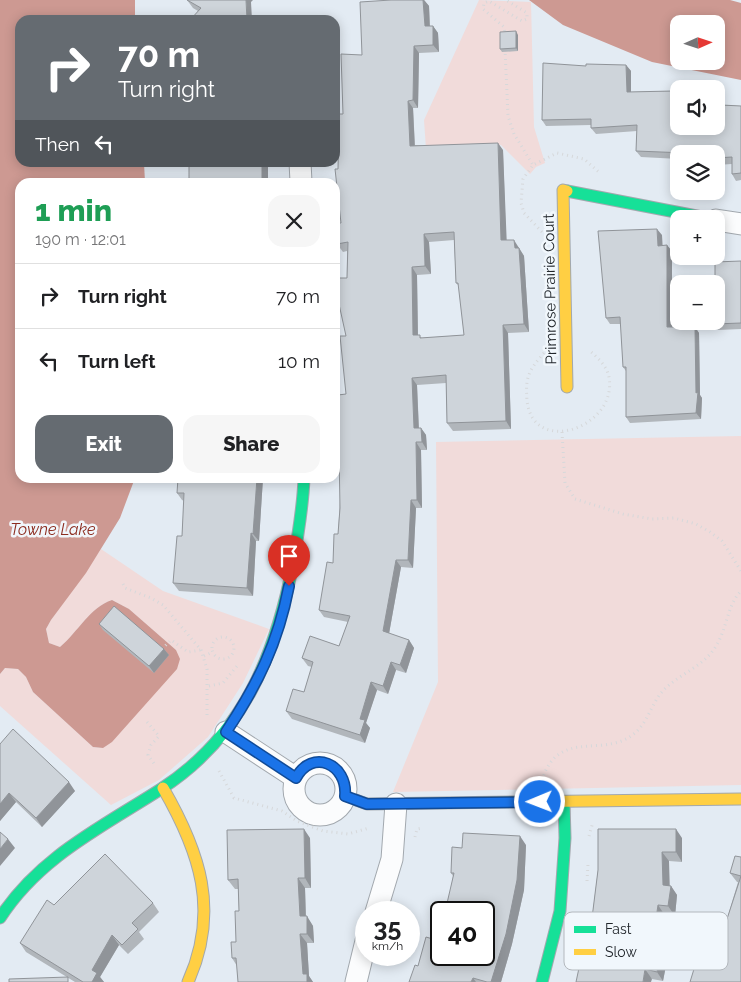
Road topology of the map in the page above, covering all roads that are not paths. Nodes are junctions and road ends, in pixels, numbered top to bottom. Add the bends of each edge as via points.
1 (670, 211) edge
2 (725, 221) edge
3 (741, 224) edge
4 (567, 387) dead end
5 (304, 483) edge
6 (226, 732) junction
7 (296, 778) junction
8 (163, 788) junction
9 (345, 796) junction
10 (741, 799) edge
11 (564, 802) junction
12 (396, 804) junction
13 (379, 901) edge
14 (0, 918) edge
15 (360, 966) edge
16 (188, 982) edge
17 (356, 982) edge
18 (542, 982) edge

1 - 4 street, Primrose Prairie Court via 563,190
2 - 3 street
5 - 6 street via 300,522 280,627 260,677
6 - 7 street
6 - 8 street via 193,765
7 - 9 street via 309,765 326,763 344,778
7 - 9 street via 294,794 312,814 331,812
8 - 14 street via 73,841 36,873
8 - 16 street via 189,837 203,897 204,928 199,954
9 - 12 street via 367,804
10 - 11 street
11 - 12 street
11 - 18 street via 560,911
12 - 13 street via 392,859
15 - 17 street

